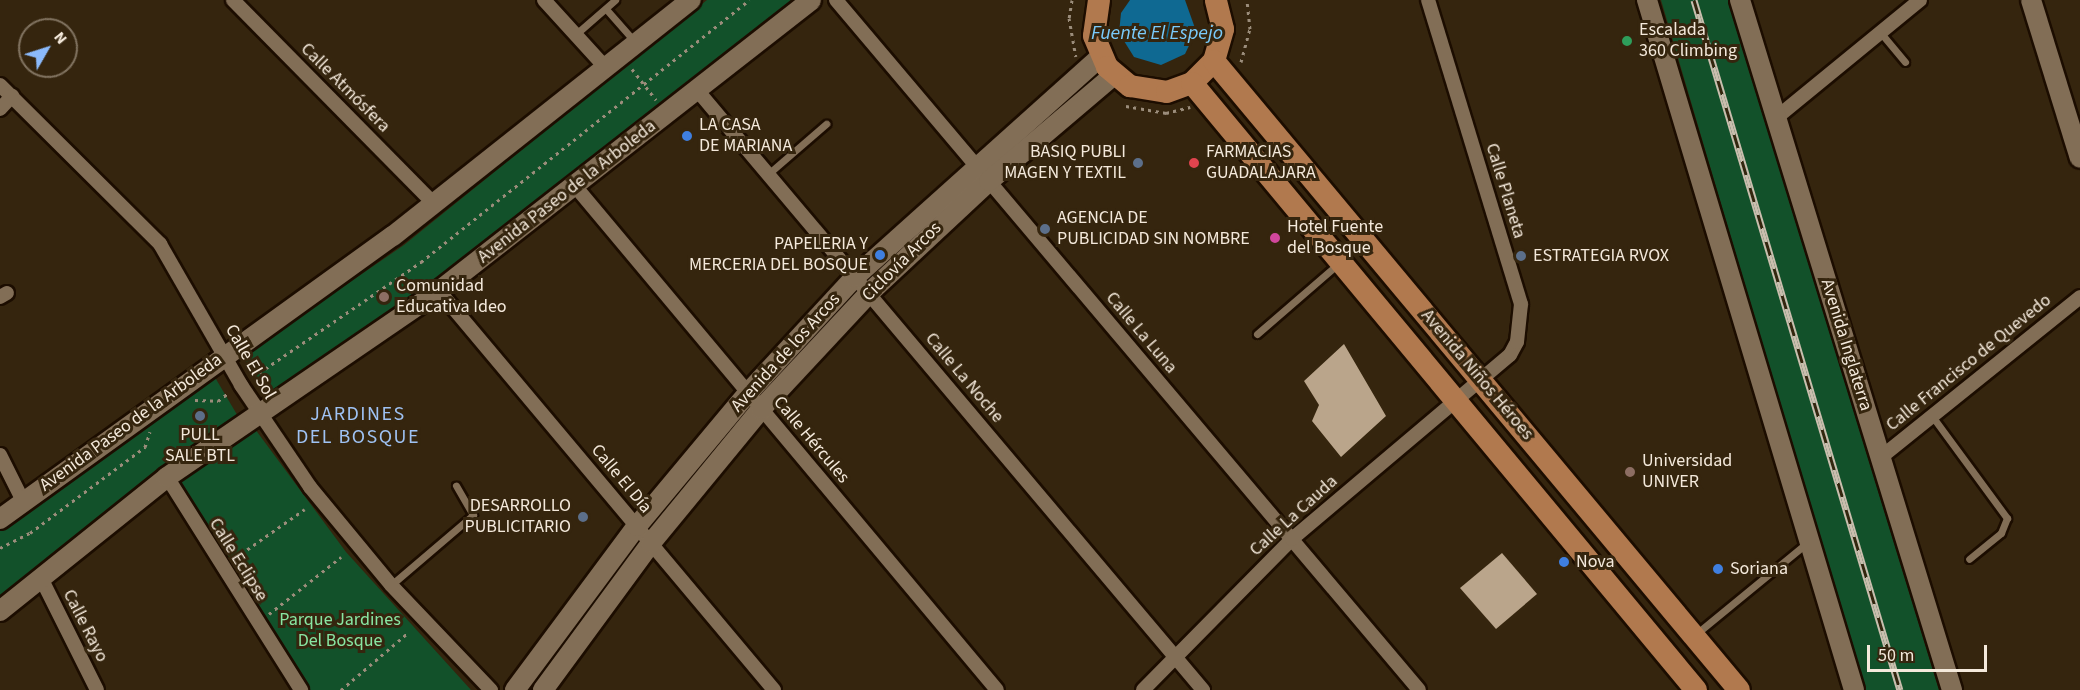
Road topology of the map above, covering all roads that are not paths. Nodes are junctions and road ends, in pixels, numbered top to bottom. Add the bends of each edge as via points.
1 (233, 0) edge
2 (544, 0) edge
3 (615, 0) edge
4 (691, 0) edge
5 (810, 0) edge
6 (836, 0) edge
7 (1099, 0) edge
8 (1216, 0) edge
9 (1428, 0) edge
10 (1647, 0) edge
11 (1740, 0) edge
12 (1920, 0) edge
13 (2031, 0) edge
14 (606, 9) junction
15 (1880, 32) junction
16 (576, 34) junction
17 (620, 54) junction
18 (1100, 57) junction
19 (1214, 61) junction
20 (1905, 62) dead end
21 (1114, 75) junction
22 (1192, 83) junction
23 (0, 85) edge
24 (697, 90) junction
25 (12, 96) junction
26 (0, 109) edge
27 (1776, 118) junction
28 (826, 124) dead end
29 (2080, 158) edge
30 (975, 164) junction
31 (768, 174) junction
32 (989, 181) junction
33 (575, 186) junction
34 (432, 202) junction
35 (1340, 262) junction
36 (855, 277) junction
37 (439, 291) junction
38 (869, 293) junction
39 (2080, 297) edge
40 (1257, 334) dead end
41 (224, 356) junction
42 (1481, 380) junction
43 (748, 393) junction
44 (1456, 401) junction
45 (762, 409) junction
46 (260, 415) junction
47 (1932, 416) junction
48 (0, 455) edge
49 (1880, 458) junction
50 (167, 477) junction
51 (456, 486) dead end
52 (23, 501) junction
53 (0, 519) edge
54 (637, 526) junction
55 (1292, 539) junction
56 (1809, 541) junction
57 (651, 543) junction
58 (1969, 559) dead end
59 (41, 578) junction
60 (391, 585) junction
61 (0, 611) edge
62 (1694, 635) junction
63 (1174, 655) junction
64 (1722, 668) junction
65 (1690, 686) edge
66 (97, 690) edge
67 (301, 690) edge
68 (491, 690) edge
69 (515, 690) edge
70 (543, 690) edge
71 (774, 690) edge
72 (997, 690) edge
73 (1143, 690) edge
74 (1203, 690) edge
75 (1419, 690) edge
76 (1739, 690) edge
77 (1748, 690) edge
78 (1854, 690) edge
79 (1952, 690) edge

1 - 34 street, Calle Atmósfera
2 - 16 street
3 - 14 lane
4 - 17 street, Avenida Paseo de la Arboleda
5 - 24 street, Avenida Paseo de la Arboleda
6 - 30 street, Calle La Luna
7 - 18 main road via 1094,36
8 - 19 main road via 1223,29
9 - 42 street, Calle Planeta via 1521,304 1518,342
10 - 56 street
11 - 27 street, Avenida Inglaterra
12 - 15 street
13 - 29 street
14 - 16 lane
14 - 17 lane
15 - 20 lane
15 - 27 street
16 - 17 street
17 - 34 street, Avenida Paseo de la Arboleda
18 - 21 main road
18 - 30 street, Avenida de los Arcos
19 - 22 main road
19 - 42 main road, Avenida Niños Héroes
21 - 22 main road via 1148,92
21 - 32 street, Avenida de los Arcos
22 - 35 main road, Avenida Niños Héroes
23 - 25 street, Calle El Sol
24 - 31 street, Calle La Noche
24 - 33 street, Avenida Paseo de la Arboleda
25 - 26 street
25 - 41 street, Calle El Sol via 160,244
27 - 49 street, Avenida Inglaterra
28 - 31 lane
30 - 32 street, Calle La Luna
30 - 36 street, Avenida de los Arcos
31 - 36 street, Calle La Noche
32 - 38 street, Avenida de los Arcos
32 - 55 street, Calle La Luna
33 - 37 street, Avenida Paseo de la Arboleda
33 - 43 street, Calle Hércules
34 - 41 street, Avenida Paseo de la Arboleda via 393,236
35 - 40 lane
35 - 44 main road, Avenida Niños Héroes
36 - 38 street, Calle La Noche
36 - 43 street, Avenida de los Arcos
37 - 46 street, Avenida Paseo de la Arboleda
37 - 54 street, Calle El Día
38 - 45 street, Avenida de los Arcos
38 - 63 street, Calle La Noche
39 - 47 street, Calle Francisco de Quevedo
41 - 46 street, Calle El Sol
41 - 52 street, Avenida Paseo de la Arboleda
42 - 44 street, Calle La Cauda
42 - 62 main road, Avenida Niños Héroes
43 - 45 street, Calle Hércules
43 - 54 street, Avenida de los Arcos
44 - 55 street, Calle La Cauda
44 - 65 main road, Avenida Niños Héroes
45 - 57 street, Avenida de los Arcos
45 - 72 street, Calle Hércules
46 - 50 street, Avenida Paseo de la Arboleda
46 - 60 street, Calle El Sol via 310,487
47 - 49 street, Calle Francisco de Quevedo
47 - 58 lane via 2007,518 2001,533
48 - 52 street
49 - 79 street, Avenida Inglaterra
50 - 59 street, Avenida Paseo de la Arboleda
50 - 67 street, Calle Eclipse
51 - 60 lane via 473,515
52 - 53 street, Avenida Paseo de la Arboleda
54 - 57 street, Calle El Día
54 - 69 street, Avenida de los Arcos
55 - 63 street, Calle La Cauda
55 - 75 street, Calle La Luna
56 - 62 lane
56 - 78 street
57 - 70 street, Avenida de los Arcos
57 - 71 street, Calle El Día
59 - 61 street, Avenida Paseo de la Arboleda
59 - 66 street, Calle Rayo
60 - 68 street, Calle El Sol
62 - 64 main road, Avenida Niños Héroes
63 - 73 street, Calle La Cauda
63 - 74 street, Calle La Noche
64 - 76 main road, Avenida Niños Héroes
64 - 77 street

